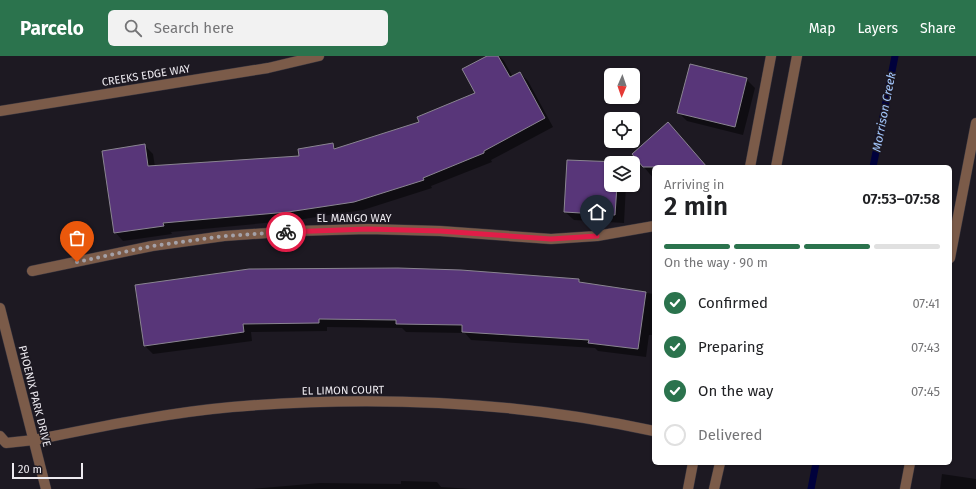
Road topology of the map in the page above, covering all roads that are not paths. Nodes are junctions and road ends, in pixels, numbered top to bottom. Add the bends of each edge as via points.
1 (319, 56) edge
2 (771, 56) edge
3 (797, 56) edge
4 (0, 110) edge
5 (976, 123) edge
6 (750, 165) edge
7 (776, 165) edge
8 (652, 226) edge
9 (952, 248) edge
10 (32, 271) dead end
11 (0, 308) edge
12 (652, 431) edge
13 (0, 436) edge
14 (34, 440) junction
15 (693, 465) edge
16 (720, 465) edge
17 (910, 465) edge
18 (46, 489) edge
19 (688, 489) edge
20 (714, 489) edge
21 (906, 489) edge

1 - 4 street, CREEKS EDGE WAY via 268,68
2 - 6 street
3 - 7 street
5 - 9 street
8 - 10 street, EL MANGO WAY via 597,236 551,239 368,229 224,236 152,246
11 - 14 street, PHOENIX PARK DRIVE
12 - 14 street, EL LIMON COURT via 544,412 472,404 374,400 231,407 133,420
13 - 14 street, EL LIMON COURT via 6,442
14 - 18 street, PHOENIX PARK DRIVE
15 - 19 street
16 - 20 street
17 - 21 street

